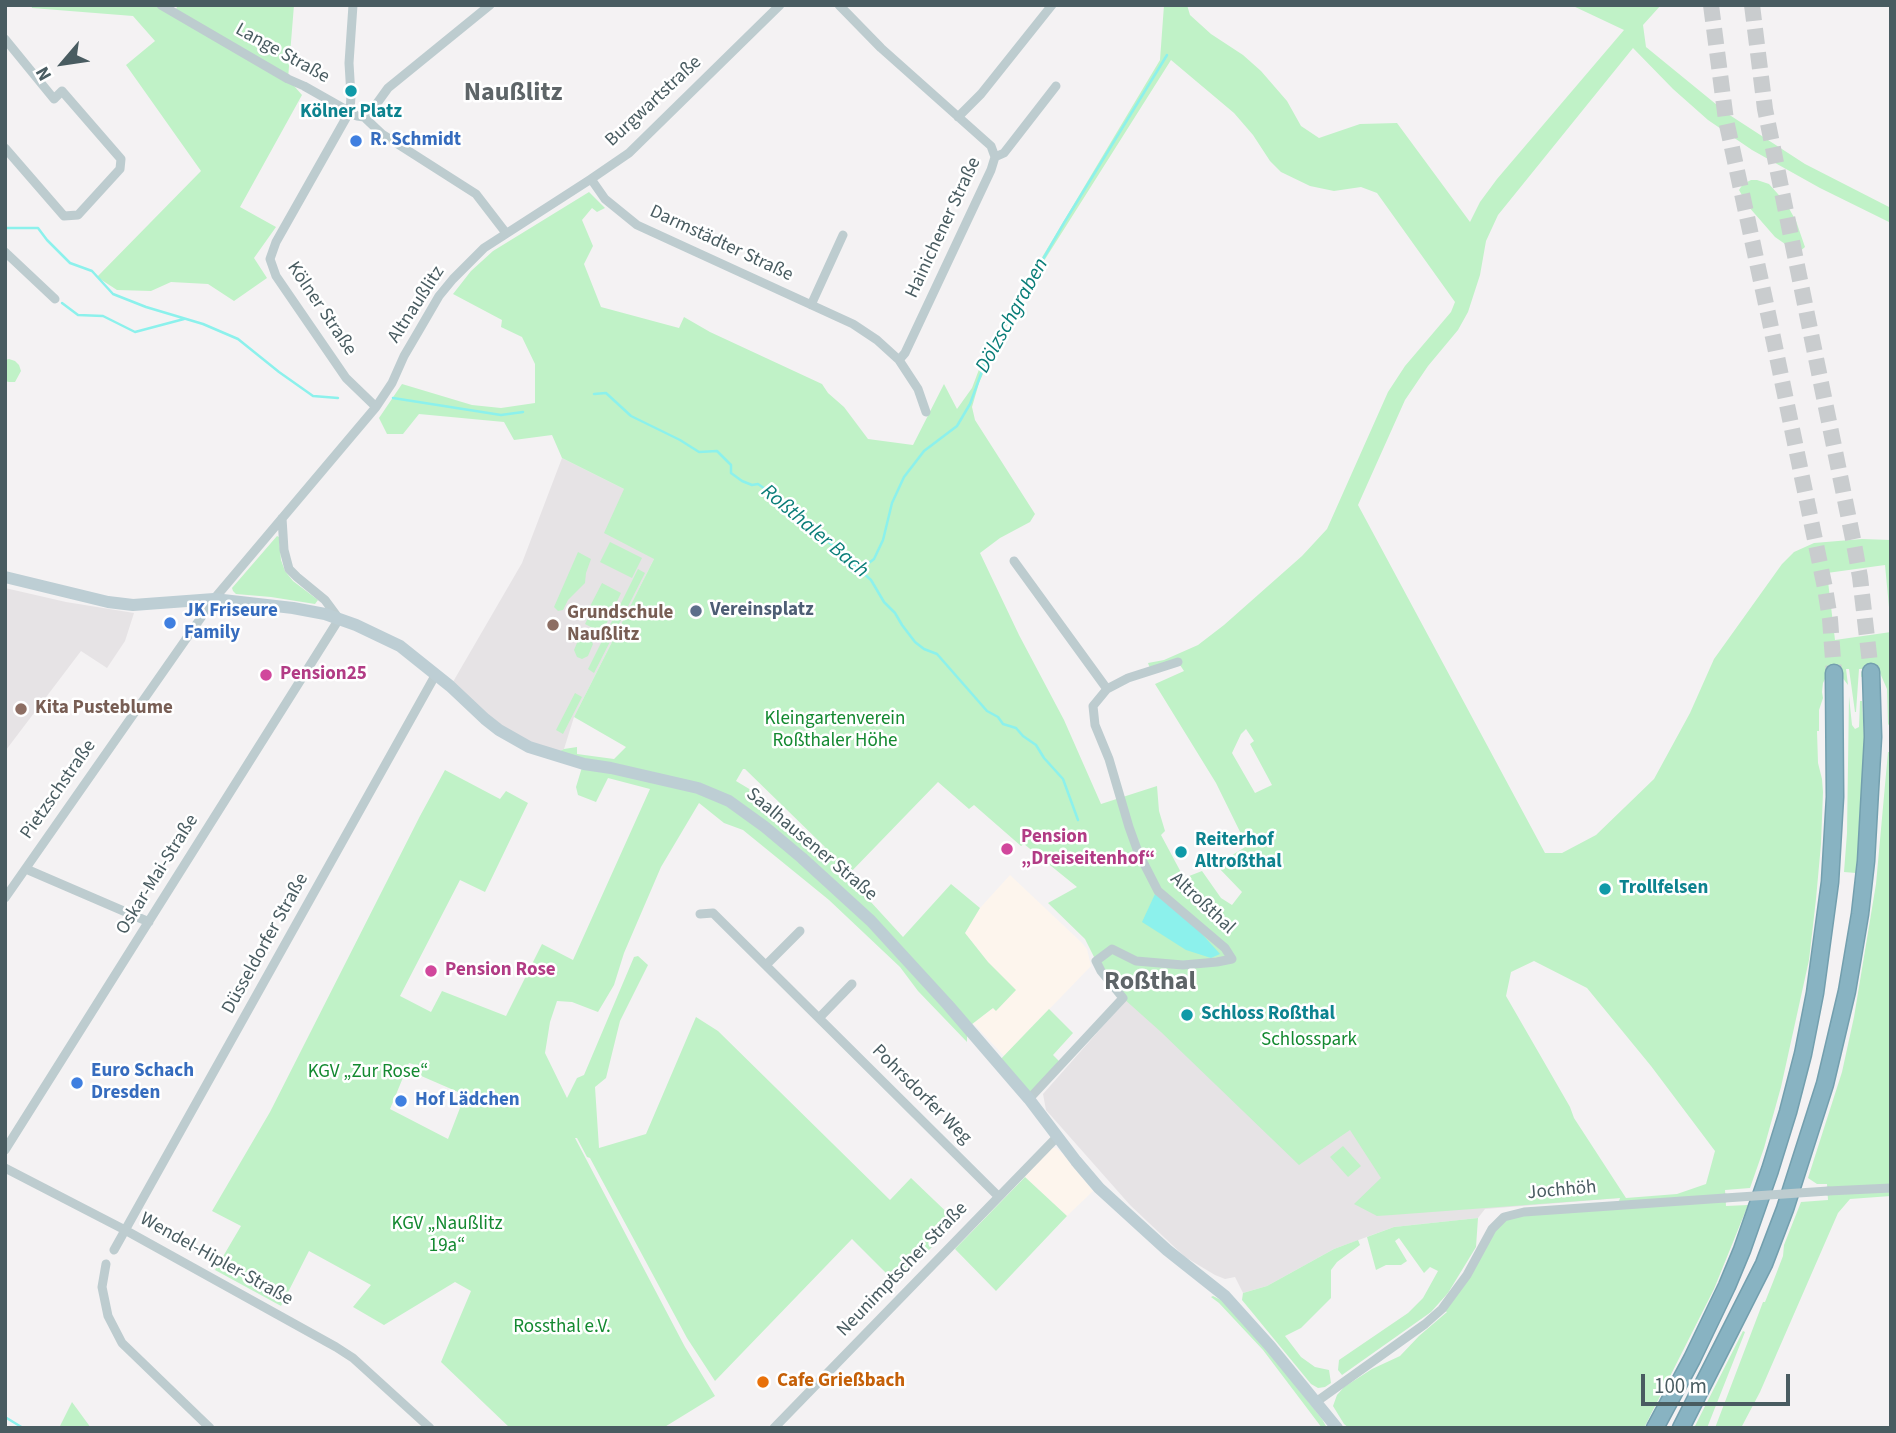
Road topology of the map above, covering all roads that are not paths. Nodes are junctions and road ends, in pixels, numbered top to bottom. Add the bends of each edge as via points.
1 (161, 5) edge
2 (353, 5) edge
3 (490, 5) edge
4 (780, 5) edge
5 (839, 5) edge
6 (1052, 5) edge
7 (5, 39) edge
8 (1056, 86) dead end
9 (350, 111) junction
10 (364, 117) junction
11 (958, 117) junction
12 (5, 148) edge
13 (995, 158) junction
14 (591, 180) junction
15 (506, 233) junction
16 (843, 235) dead end
17 (5, 252) edge
18 (55, 299) dead end
19 (810, 305) junction
20 (899, 360) junction
21 (376, 407) junction
22 (926, 412) dead end
23 (282, 518) junction
24 (1014, 561) dead end
25 (5, 577) edge
26 (214, 599) junction
27 (339, 619) junction
28 (1178, 662) dead end
29 (1871, 672) tunnel mouth
30 (1834, 673) tunnel mouth
31 (436, 674) junction
32 (1107, 689) junction
33 (26, 869) junction
34 (5, 898) edge
35 (700, 914) dead end
36 (149, 922) junction
37 (800, 931) dead end
38 (766, 965) junction
39 (852, 984) dead end
40 (819, 1018) junction
41 (1029, 1099) junction
42 (1056, 1137) junction
43 (5, 1150) edge
44 (5, 1168) edge
45 (1891, 1188) edge
46 (998, 1196) junction
47 (125, 1230) junction
48 (114, 1250) dead end
49 (106, 1264) dead end
50 (1316, 1402) junction
51 (210, 1428) edge
52 (430, 1428) edge
53 (774, 1428) edge
54 (1336, 1428) edge
55 (1656, 1428) edge
56 (1681, 1428) edge

1 - 9 street, Lange Straße
2 - 9 street
3 - 10 street via 388,88
4 - 14 street, Burgwartstraße via 629,153
5 - 11 street
6 - 11 street
7 - 12 street via 54,99 62,91 121,159 120,169 78,215 64,216
8 - 13 street, Hainichener Straße via 1004,153
9 - 10 street, Lange Straße
9 - 21 street, Kölner Straße via 270,259 276,276 346,378
10 - 15 street via 382,134 476,194
11 - 13 street via 991,146
13 - 20 street, Hainichener Straße
14 - 15 street, Burgwartstraße
14 - 19 street, Darmstädter Straße via 637,225
15 - 21 street, Altnaußlitz via 484,248 439,296
16 - 19 street
17 - 18 street
19 - 20 street, Darmstädter Straße via 853,324
20 - 22 street, Darmstädter Straße
21 - 23 street, Altnaußlitz
23 - 26 street, Altnaußlitz
23 - 27 street via 289,569 325,600
24 - 32 street
25 - 26 street, Saalhausener Straße via 108,602
26 - 27 street, Saalhausener Straße via 293,608
26 - 33 street, Pietzschstraße
27 - 31 street, Saalhausener Straße via 400,646
27 - 36 street, Oskar-Mai-Straße
28 - 32 street
29 - 56 highway via 1873,737 1860,914 1825,1084 1764,1264
30 - 55 highway via 1830,882 1803,1054 1742,1250
31 - 41 street, Saalhausener Straße via 499,730 529,747 584,764 698,788 729,801 872,921
31 - 47 street, Düsseldorfer Straße
32 - 41 street, Altroßthal via 1093,706 1095,725 1138,852 1158,891 1232,959 1183,965 1136,961 1112,949 1097,961 1123,998
33 - 34 street, Pietzschstraße
33 - 36 street
35 - 38 street, Pohrsdorfer Weg via 713,913
36 - 43 street, Oskar-Mai-Straße
37 - 38 street
38 - 40 street, Pohrsdorfer Weg
39 - 40 street
40 - 46 street, Pohrsdorfer Weg
41 - 42 street, Saalhausener Straße
42 - 46 street, Neunimptscher Straße
42 - 50 street, Saalhausener Straße via 1130,1219 1225,1296
44 - 47 street, Wendel-Hipler-Straße
45 - 50 street, Jochhöh, bridge via 1504,1217 1492,1228 1442,1309
46 - 53 street, Neunimptscher Straße
47 - 48 street, Düsseldorfer Straße
47 - 52 street, Wendel-Hipler-Straße via 353,1358
49 - 51 street via 102,1287 108,1316 122,1343
50 - 54 street, Saalhausener Straße

